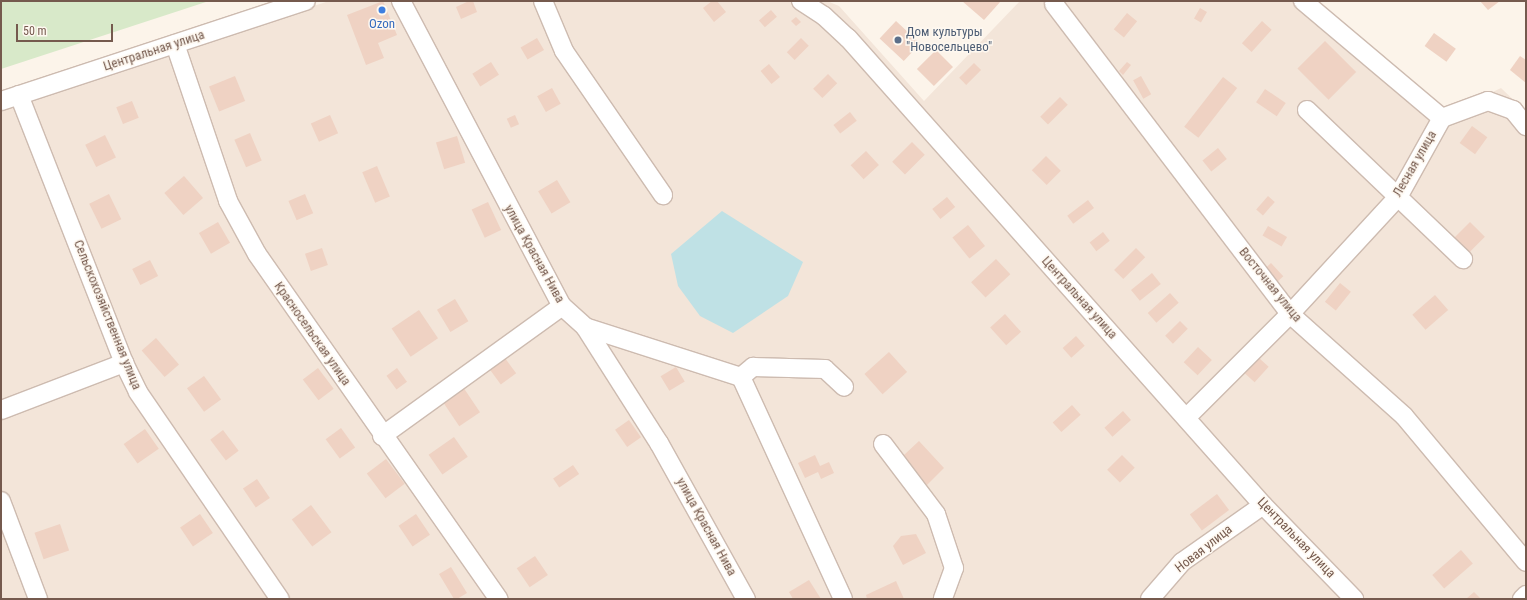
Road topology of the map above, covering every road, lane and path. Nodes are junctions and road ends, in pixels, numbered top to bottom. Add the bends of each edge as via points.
1 (306, 1) edge
2 (401, 1) edge
3 (543, 1) edge
4 (801, 1) edge
5 (1303, 1) edge
6 (1054, 4) dead end
7 (175, 44) junction
8 (19, 95) junction
9 (1, 101) edge
10 (1307, 110) dead end
11 (1442, 118) junction
12 (1526, 126) edge
13 (663, 196) dead end
14 (1398, 197) junction
15 (1463, 258) dead end
16 (562, 306) junction
17 (1290, 314) junction
18 (585, 327) junction
19 (124, 363) junction
20 (741, 377) junction
21 (844, 387) dead end
22 (1, 410) edge
23 (1186, 418) junction
24 (382, 436) junction
25 (883, 444) dead end
26 (1, 501) edge
27 (1263, 505) junction
28 (1526, 562) edge
29 (1526, 595) edge
30 (38, 599) edge
31 (280, 599) edge
32 (499, 599) edge
33 (746, 599) edge
34 (843, 599) edge
35 (943, 599) edge
36 (1150, 599) edge
37 (1354, 599) edge
38 (1522, 599) edge

1 - 7 street, Центральная улица
2 - 16 street, улица Красная Нива
3 - 13 street via 564,51
4 - 23 street, Центральная улица via 824,16 848,38
5 - 11 street
6 - 17 street, Восточная улица
7 - 8 street, Центральная улица
7 - 24 street, Красносельская улица via 228,201 257,254
8 - 9 street, Центральная улица
8 - 19 street, Сельскохозяйственная улица
10 - 14 street
11 - 12 street, Лесная улица via 1488,101 1513,110
11 - 14 street, Лесная улица
14 - 15 street
14 - 17 street, Лесная улица
16 - 18 street, улица Красная Нива
16 - 24 street
17 - 23 street, Лесная улица
17 - 28 street, Восточная улица via 1404,416
18 - 20 street
18 - 33 street, улица Красная Нива via 659,443
19 - 22 street
19 - 31 street, Сельскохозяйственная улица via 138,392
20 - 21 street via 753,367 825,369
20 - 34 street
23 - 27 street, Центральная улица
24 - 32 street, Красносельская улица
25 - 35 street via 936,514 954,568
26 - 30 street
27 - 36 street, Новая улица via 1182,562
27 - 37 street, Центральная улица
29 - 38 street

